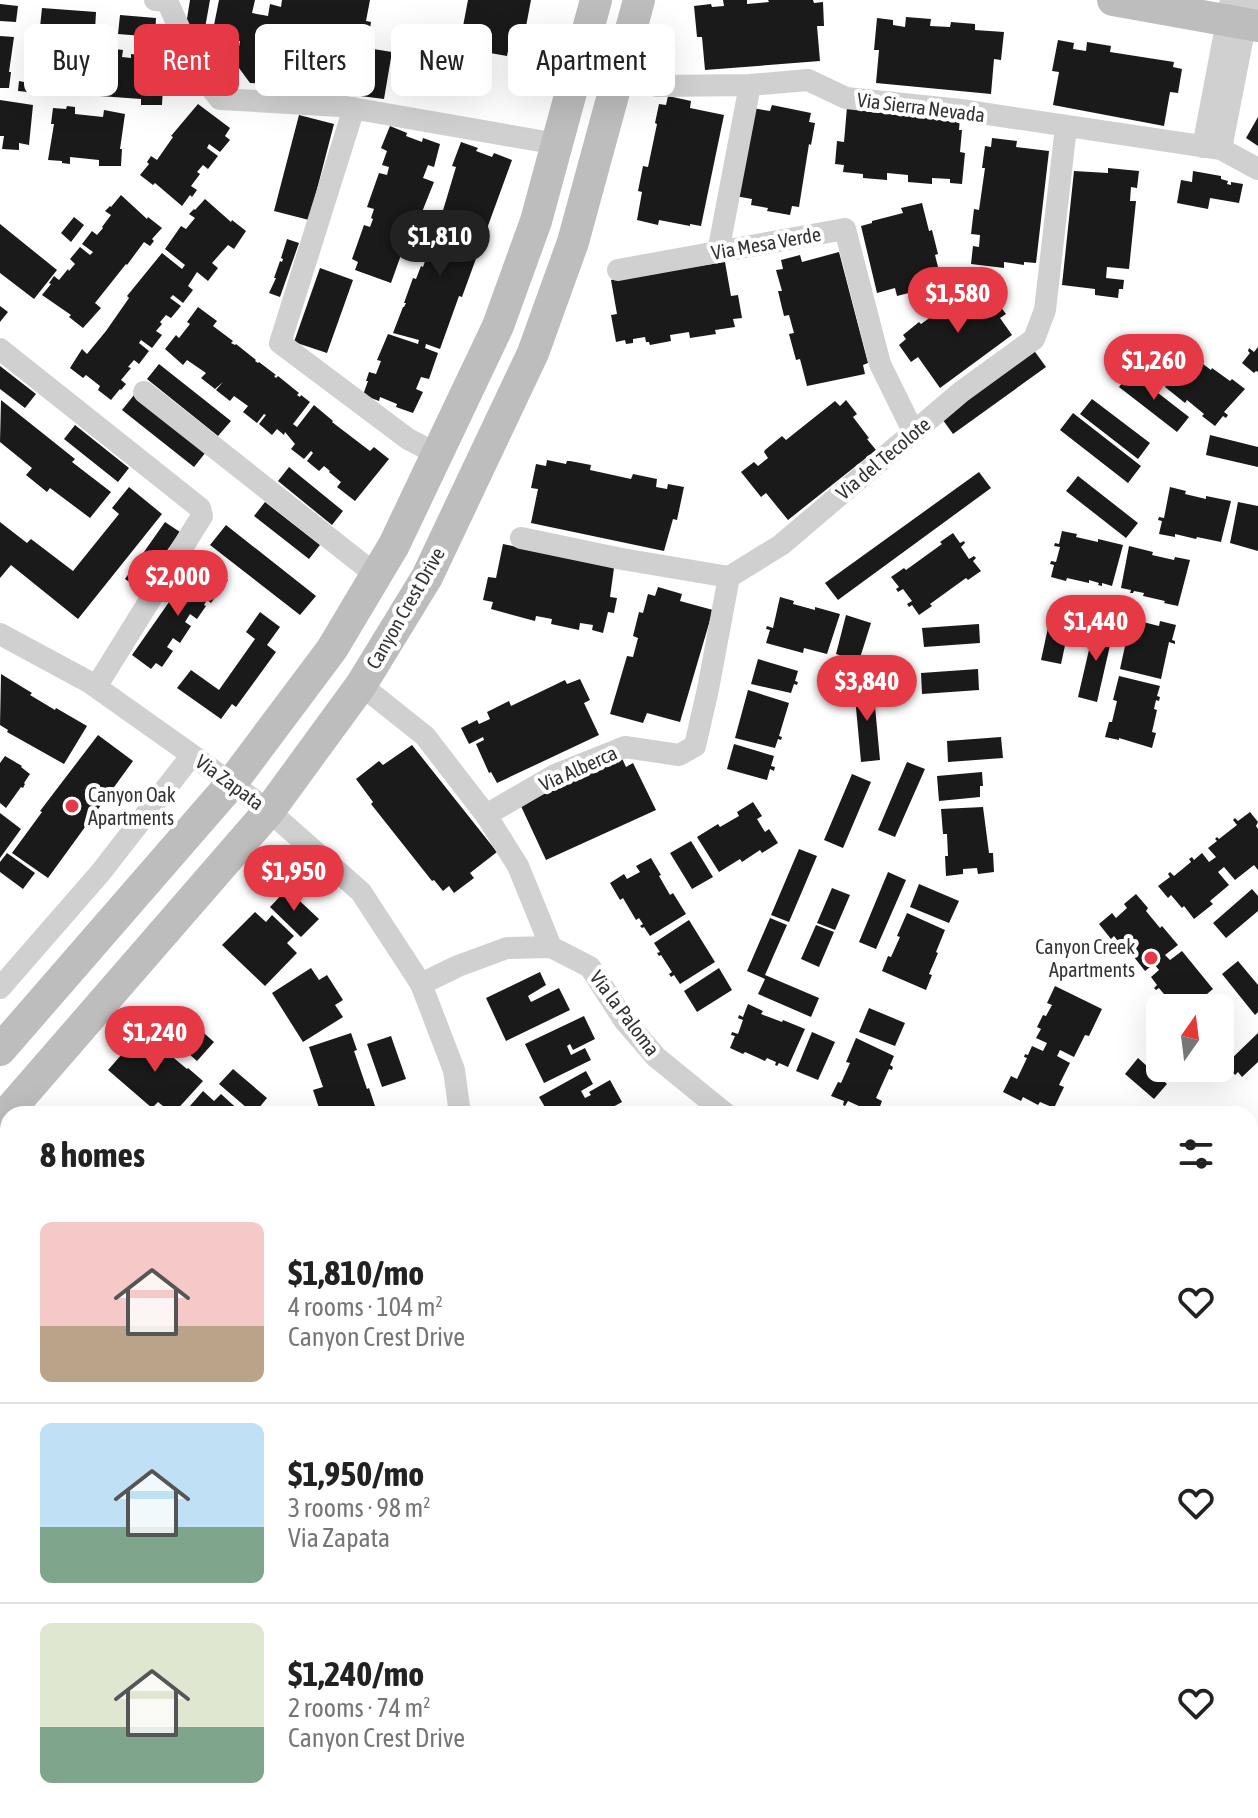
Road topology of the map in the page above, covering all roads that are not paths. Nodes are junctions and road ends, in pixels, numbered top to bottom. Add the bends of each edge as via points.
1 (155, 0) edge
2 (596, 0) edge
3 (639, 0) edge
4 (1113, 0) edge
5 (1242, 14) edge
6 (750, 85) junction
7 (675, 86) edge
8 (354, 108) junction
9 (1066, 127) junction
10 (557, 144) junction
11 (1212, 148) junction
12 (1258, 169) edge
13 (718, 252) junction
14 (618, 270) dead end
15 (0, 349) edge
16 (144, 392) dead end
17 (913, 431) junction
18 (437, 454) junction
19 (521, 538) dead end
20 (376, 575) junction
21 (729, 577) junction
22 (0, 634) edge
23 (361, 685) junction
24 (96, 687) junction
25 (192, 755) junction
26 (231, 784) junction
27 (269, 811) junction
28 (486, 815) junction
29 (551, 947) junction
30 (421, 984) junction
31 (0, 988) edge
32 (0, 1050) edge
33 (13, 1106) edge
34 (459, 1106) edge
35 (716, 1106) edge

1 - 8 street via 167,1 201,76 220,99
2 - 10 main road, Canyon Crest Drive
3 - 23 main road, Canyon Crest Drive via 573,242 533,353 427,577
4 - 5 main road
5 - 11 street
6 - 7 street, Via Sierra Nevada
6 - 9 street, Via Sierra Nevada via 808,80 846,98
6 - 13 street
8 - 10 street
8 - 18 street via 280,343 408,439
9 - 11 street, Via Sierra Nevada
9 - 17 street, Via del Tecolote via 1045,310 1034,339
10 - 18 main road, Canyon Crest Drive via 498,326
11 - 12 street, Via Sierra Nevada
13 - 14 street, Via Mesa Verde
13 - 17 street, Via Mesa Verde via 845,229 880,364
15 - 24 street via 200,508 202,516
16 - 20 street
17 - 21 street, Via del Tecolote via 781,545
18 - 20 main road, Canyon Crest Drive
19 - 21 street
20 - 26 main road, Canyon Crest Drive via 332,649
21 - 28 street, Via Alberca via 695,746 679,755 625,747 555,775
22 - 24 street, Via Zapata
23 - 27 main road, Canyon Crest Drive
23 - 28 street via 425,736
24 - 25 street, Via Zapata
25 - 26 street, Via Zapata
25 - 31 street via 101,872
26 - 27 street, Via Zapata
26 - 32 main road, Canyon Crest Drive
27 - 30 street, Via Zapata via 361,892
27 - 33 main road, Canyon Crest Drive
28 - 29 street via 518,866
29 - 30 street, Via la Paloma via 507,948
29 - 35 street, Via la Paloma via 590,967 656,1057
30 - 34 street, Via Zapata via 454,1070

